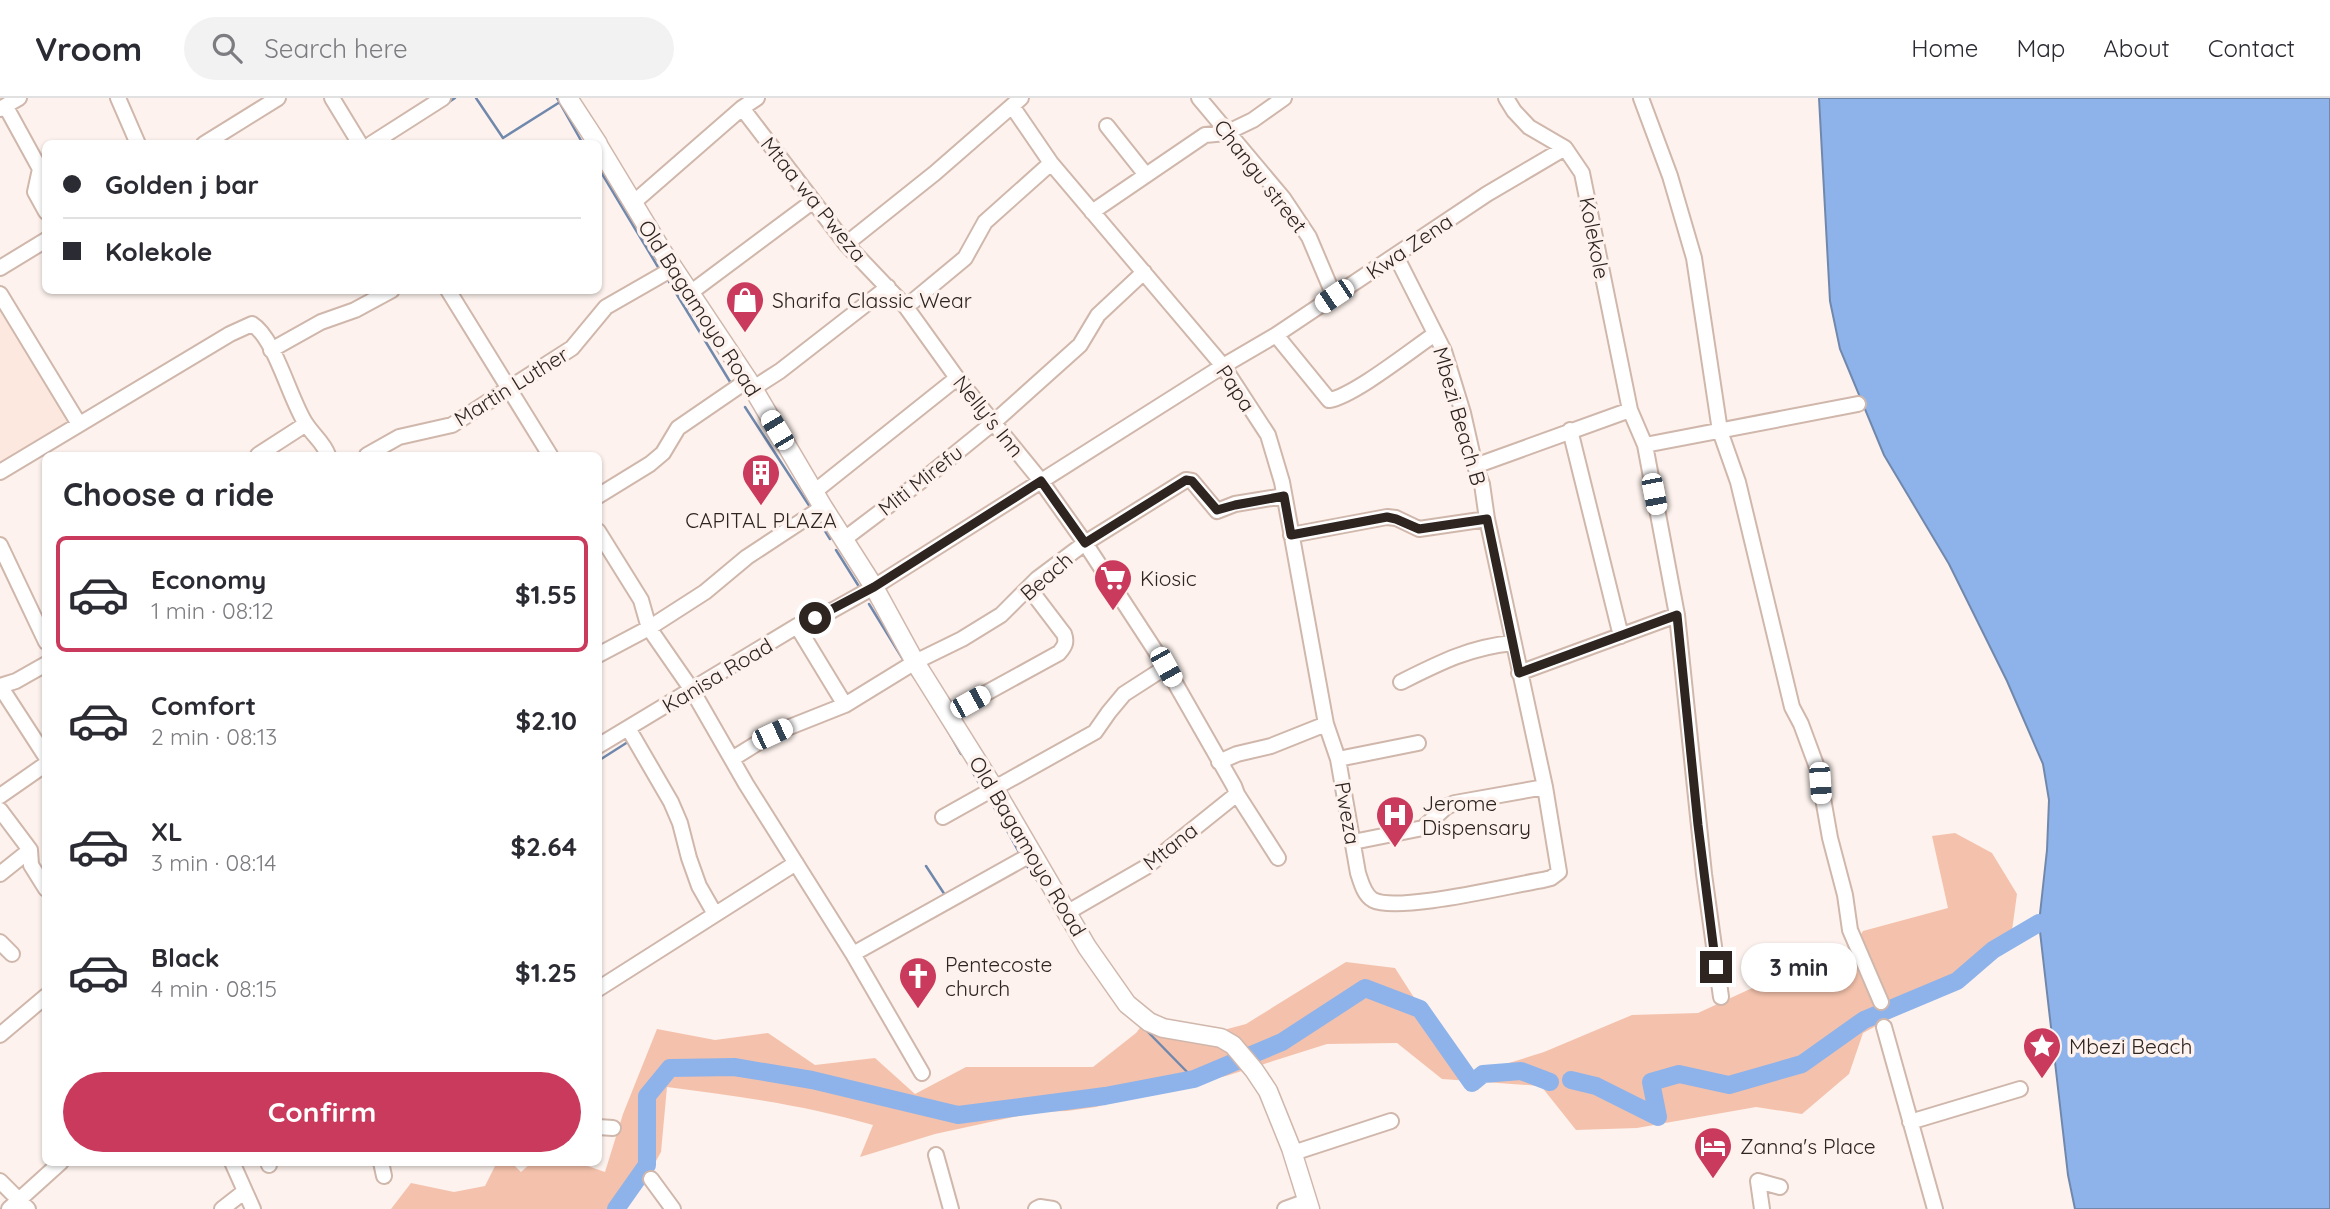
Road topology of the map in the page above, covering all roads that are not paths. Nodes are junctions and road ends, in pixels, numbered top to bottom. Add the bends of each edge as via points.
1 (19, 98) edge
2 (118, 98) edge
3 (278, 98) edge
4 (332, 98) edge
5 (443, 98) edge
6 (568, 98) edge
7 (757, 98) edge
8 (1199, 98) edge
9 (1284, 98) edge
10 (1506, 98) edge
11 (1641, 98) edge
12 (1017, 102) edge
13 (3, 108) edge
14 (743, 108) junction
15 (1107, 126) dead end
16 (1226, 133) junction
17 (136, 140) edge
18 (210, 140) edge
19 (358, 140) edge
20 (377, 140) edge
21 (595, 140) edge
22 (1564, 148) junction
23 (602, 151) edge
24 (1051, 163) junction
25 (1146, 175) junction
26 (812, 202) junction
27 (633, 203) junction
28 (42, 205) edge
29 (1092, 212) junction
30 (42, 242) edge
31 (846, 244) junction
32 (1396, 256) junction
33 (0, 268) edge
34 (674, 268) junction
35 (1144, 272) junction
36 (888, 287) junction
37 (690, 293) junction
38 (0, 294) edge
39 (384, 294) edge
40 (450, 294) edge
41 (1334, 296) junction
42 (906, 307) junction
43 (1435, 334) junction
44 (1276, 335) junction
45 (271, 350) junction
46 (1223, 366) junction
47 (957, 378) junction
48 (750, 384) junction
49 (508, 390) junction
50 (1858, 404) dead end
51 (1630, 410) junction
52 (993, 423) junction
53 (79, 424) junction
54 (306, 424) junction
55 (1570, 430) junction
56 (1720, 431) junction
57 (1645, 445) junction
58 (263, 452) edge
59 (327, 452) edge
60 (372, 452) edge
61 (548, 452) edge
62 (1475, 466) junction
63 (0, 472) edge
64 (1041, 481) junction
65 (602, 494) edge
66 (1284, 496) junction
67 (818, 499) junction
68 (1487, 519) junction
69 (1291, 535) junction
70 (602, 537) edge
71 (844, 540) junction
72 (1085, 543) junction
73 (0, 545) edge
74 (874, 587) junction
75 (1029, 588) junction
76 (1677, 615) junction
77 (797, 626) junction
78 (649, 628) junction
79 (42, 634) edge
80 (1621, 636) junction
81 (1513, 643) junction
82 (602, 653) edge
83 (915, 662) junction
84 (42, 666) edge
85 (1166, 667) junction
86 (1519, 673) junction
87 (1401, 682) dead end
88 (0, 686) edge
89 (692, 690) junction
90 (845, 705) junction
91 (948, 714) junction
92 (1326, 724) junction
93 (628, 728) junction
94 (1418, 743) dead end
95 (602, 744) edge
96 (42, 751) edge
97 (732, 759) junction
98 (1338, 759) junction
99 (1219, 762) junction
100 (42, 767) edge
101 (1545, 787) junction
102 (994, 788) junction
103 (1237, 794) junction
104 (0, 796) edge
105 (0, 810) edge
106 (943, 817) dead end
107 (1353, 842) junction
108 (30, 850) junction
109 (1032, 854) junction
110 (1278, 858) dead end
111 (796, 863) junction
112 (1559, 872) joint
113 (0, 874) edge
114 (42, 883) edge
115 (1068, 912) junction
116 (715, 914) junction
117 (0, 942) edge
118 (12, 954) dead end
119 (853, 954) junction
120 (602, 986) edge
121 (1721, 998) dead end
122 (42, 999) edge
123 (1881, 1002) dead end
124 (1884, 1027) dead end
125 (0, 1035) edge
126 (922, 1073) dead end
127 (2020, 1089) dead end
128 (1391, 1121) dead end
129 (1910, 1122) junction
130 (1293, 1153) junction
131 (936, 1155) dead end
132 (57, 1166) edge
133 (234, 1166) edge
134 (651, 1179) dead end
135 (0, 1181) edge
136 (1780, 1187) dead end
137 (245, 1191) junction
138 (1308, 1205) edge
139 (19, 1206) edge
140 (222, 1209) edge
141 (253, 1209) edge
142 (673, 1209) edge
143 (951, 1209) edge
144 (1285, 1209) edge
145 (1762, 1209) edge
146 (1936, 1209) edge

1 - 13 street
2 - 17 street
3 - 18 street
4 - 19 street
5 - 20 street
6 - 21 main road, Old Bagamoyo Road
7 - 14 street
8 - 16 street, Changu street
9 - 16 street
10 - 22 street, Kolekole via 1529,127
11 - 56 street via 1694,258
12 - 24 street, Papa
12 - 31 street
13 - 28 street via 40,169 35,192
14 - 26 street, Mtaa wa Pweza
14 - 27 street
15 - 25 street
16 - 25 street via 1205,135
16 - 41 street, Changu street via 1283,198 1309,237
22 - 32 street, Kwa Zena
22 - 51 street, Kolekole via 1582,173
23 - 27 main road, Old Bagamoyo Road
24 - 29 street, Papa
24 - 42 street via 985,222 965,258
25 - 29 street
26 - 31 street, Mtaa wa Pweza
26 - 37 street
27 - 34 main road, Old Bagamoyo Road
29 - 35 street, Papa
30 - 33 street
31 - 36 street, Mtaa wa Pweza
32 - 41 street, Kwa Zena
32 - 43 street, Mbezi Beach B
34 - 37 main road, Old Bagamoyo Road
34 - 49 street, Martin Luther via 606,307 572,348
35 - 46 street, Papa
35 - 52 street, Miti Mirefu via 1098,316 1080,345
36 - 42 street, Nelly's Inn
36 - 48 street via 780,371
37 - 48 main road, Old Bagamoyo Road
38 - 53 street
39 - 45 street via 321,321
40 - 49 street
41 - 44 street, Kwa Zena
42 - 47 street, Nelly's Inn
43 - 44 street via 1368,380 1329,400
43 - 62 street, Mbezi Beach B via 1454,383
44 - 46 street, Kwa Zena
45 - 53 street via 258,328 249,324
45 - 54 street
46 - 64 street, Kwa Zena
46 - 66 street, Papa via 1268,435
47 - 52 street, Nelly's Inn
47 - 67 street
48 - 65 street via 678,428 663,453
48 - 67 main road, Old Bagamoyo Road
49 - 60 street, Martin Luther via 452,425 400,437
49 - 61 street
50 - 56 street
51 - 55 street
51 - 57 street, Kolekole
52 - 64 street, Nelly's Inn
52 - 71 street, Miti Mirefu
53 - 63 street
54 - 58 street
54 - 59 street
55 - 62 street
55 - 80 street
56 - 57 street
56 - 123 street via 1738,482 1792,708 1818,770 1850,930
57 - 76 street, Kolekole
62 - 68 street, Mbezi Beach B
64 - 72 street, Nelly's Inn
64 - 74 street, Kwa Zena
66 - 69 street, Papa
66 - 72 street, Beach via 1217,510 1186,480
67 - 71 main road, Old Bagamoyo Road
67 - 78 street via 705,592
68 - 69 street via 1419,529 1387,517
68 - 81 street, Mbezi Beach B
69 - 92 street, Pweza
70 - 78 street via 641,600
71 - 74 main road, Old Bagamoyo Road
72 - 75 street, Beach
72 - 85 street, Nelly's Inn
73 - 79 street
74 - 77 street, Kanisa Road
74 - 83 main road, Old Bagamoyo Road
75 - 83 street, Beach via 1002,615
75 - 91 street via 1064,634 1064,646 1059,653
76 - 80 street
76 - 121 street, Kolekole
77 - 89 street, Kanisa Road
77 - 90 street
78 - 82 street
78 - 89 street
80 - 86 street
81 - 86 street, Mbezi Beach B
81 - 87 street via 1452,656
83 - 90 street, Beach
83 - 91 main road, Old Bagamoyo Road
84 - 88 street
85 - 99 street, Nelly's Inn
85 - 102 street via 1124,694 1095,732
86 - 101 street, Mbezi Beach B
88 - 96 street
89 - 93 street, Kanisa Road
89 - 97 street
90 - 97 street, Beach via 772,734
91 - 102 main road, Old Bagamoyo Road
92 - 98 street, Pweza
92 - 99 street
93 - 95 street, Kanisa Road
93 - 116 street via 671,802 699,886
94 - 98 street
97 - 111 street
98 - 107 street, Pweza
99 - 103 street
100 - 104 street
101 - 107 street via 1455,803 1423,828
101 - 112 street, Mbezi Beach B
102 - 106 street
102 - 109 main road, Old Bagamoyo Road
103 - 110 street
103 - 115 street, Mtana via 1146,867
105 - 108 street
107 - 112 street, Pweza via 1363,889 1372,900 1383,903 1408,904 1543,880
108 - 113 street
108 - 114 street via 31,865
109 - 115 main road, Old Bagamoyo Road
109 - 119 street
111 - 116 street
111 - 119 street
115 - 130 main road, Old Bagamoyo Road via 1128,1004 1149,1022 1221,1038 1233,1045 1268,1091
116 - 120 street
117 - 118 street
119 - 126 street
122 - 125 street
124 - 129 street
127 - 129 street
128 - 130 street
129 - 146 street
130 - 138 main road, Old Bagamoyo Road
131 - 143 street
132 - 139 street
133 - 137 street
134 - 142 street
135 - 139 street
136 - 145 street via 1758,1181
137 - 140 street
137 - 141 street
138 - 144 street

